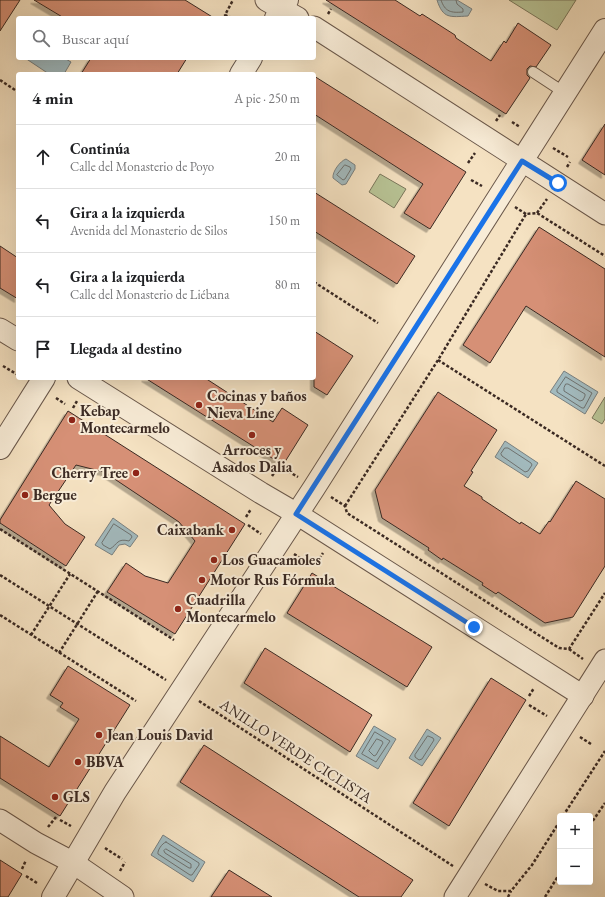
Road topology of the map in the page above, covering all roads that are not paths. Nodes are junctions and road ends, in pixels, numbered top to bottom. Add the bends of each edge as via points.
1 (316, 28) edge
2 (605, 30) edge
3 (250, 60) edge
4 (242, 72) edge
5 (533, 72) dead end
6 (565, 93) junction
7 (522, 161) junction
8 (605, 214) edge
9 (0, 329) edge
10 (16, 339) edge
11 (43, 380) edge
12 (81, 380) edge
13 (0, 448) edge
14 (296, 514) junction
15 (605, 660) edge
16 (583, 696) junction
17 (0, 820) edge
18 (72, 862) junction
19 (47, 891) edge
20 (123, 897) edge
21 (455, 897) edge

1 - 7 street
2 - 6 street
3 - 4 street
5 - 6 lane
6 - 7 street
7 - 8 street
7 - 14 street
9 - 10 street
11 - 13 street
12 - 14 street
14 - 16 street
14 - 18 street
15 - 16 street
16 - 21 street
17 - 18 street
18 - 19 street
18 - 20 street

